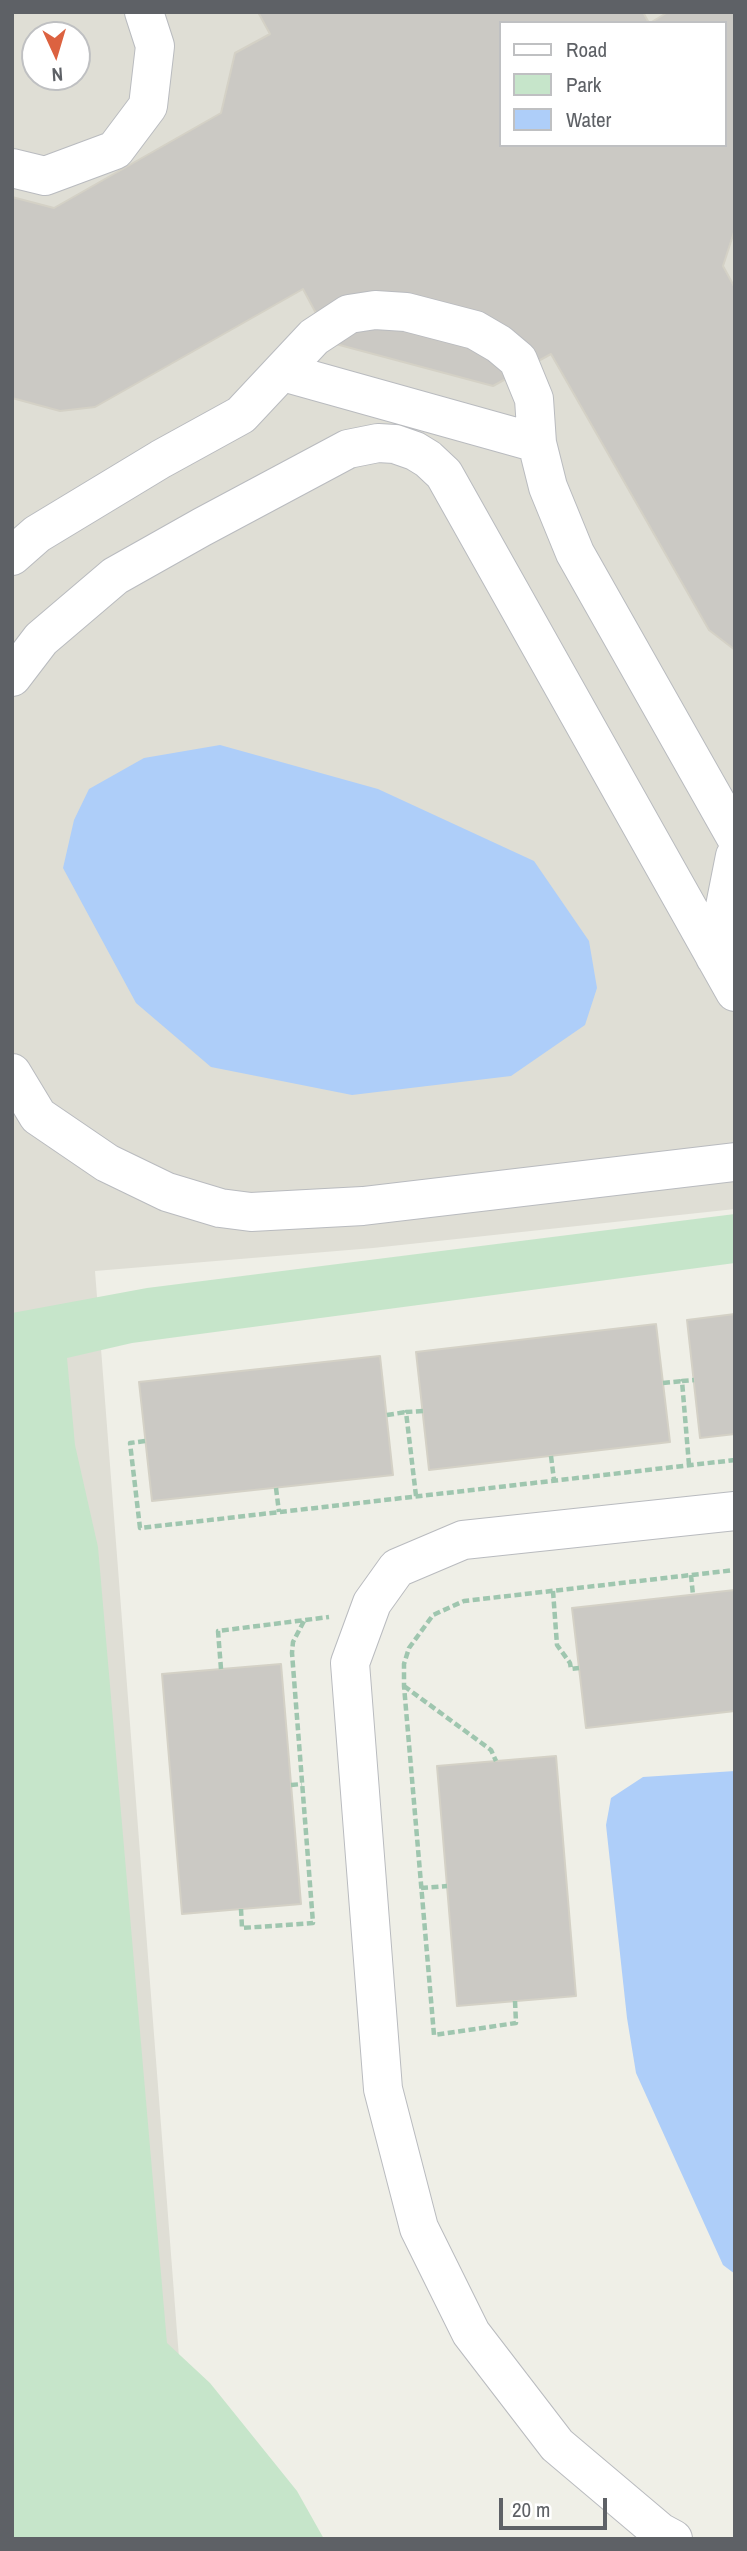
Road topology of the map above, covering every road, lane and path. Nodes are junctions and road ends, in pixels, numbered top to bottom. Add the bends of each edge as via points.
1 (144, 12) edge
2 (12, 168) edge
3 (283, 372) junction
4 (537, 443) junction
5 (12, 556) edge
6 (12, 677) edge
7 (735, 836) edge
8 (735, 856) edge
9 (715, 957) junction
10 (735, 992) edge
11 (12, 1073) edge
12 (735, 1162) edge
13 (694, 1380) dead end
14 (682, 1381) junction
15 (663, 1383) dead end
16 (423, 1410) dead end
17 (405, 1412) junction
18 (387, 1415) dead end
19 (145, 1441) dead end
20 (551, 1456) dead end
21 (735, 1460) edge
22 (689, 1465) junction
23 (554, 1480) junction
24 (276, 1488) dead end
25 (416, 1496) junction
26 (735, 1511) edge
27 (279, 1512) junction
28 (735, 1570) edge
29 (691, 1575) junction
30 (553, 1591) junction
31 (693, 1595) dead end
32 (305, 1619) junction
33 (363, 1628) junction
34 (405, 1662) junction
35 (579, 1668) dead end
36 (222, 1669) dead end
37 (404, 1686) junction
38 (496, 1761) dead end
39 (302, 1784) junction
40 (291, 1785) dead end
41 (447, 1886) dead end
42 (421, 1888) junction
43 (241, 1909) dead end
44 (515, 2001) dead end
45 (673, 2539) edge

1 - 2 lane via 155,46 148,106 115,150 45,176
3 - 4 lane
3 - 4 lane via 314,337 349,314 405,312 446,321 475,330 518,360 534,399
3 - 5 lane via 241,415 37,534
4 - 7 lane via 548,487 575,553
6 - 9 lane via 41,639 115,576 202,527 348,449 377,443 415,451 444,474
8 - 9 lane
9 - 10 lane
11 - 12 lane via 38,1115 107,1163 167,1192 251,1212 363,1206
13 - 14 path
14 - 15 path
14 - 22 path
16 - 17 path
17 - 18 path
17 - 25 path
19 - 27 path via 130,1443 140,1528
20 - 23 path
21 - 22 path
22 - 23 path
23 - 25 path
24 - 27 path
25 - 27 path
26 - 33 lane via 463,1540 397,1568 372,1603
28 - 29 path
29 - 30 path
29 - 31 path
30 - 34 path via 464,1601 433,1615 409,1648
30 - 35 path via 557,1645 571,1669
32 - 33 path via 344,1615
32 - 36 path via 218,1631
32 - 39 path via 292,1653
33 - 34 path
33 - 45 lane via 350,1663 383,2089 419,2228 471,2333 557,2445
34 - 37 path
37 - 38 path via 491,1750
37 - 42 path
39 - 40 path
39 - 43 path via 313,1923 242,1928
41 - 42 path
42 - 44 path via 434,2035 516,2022

